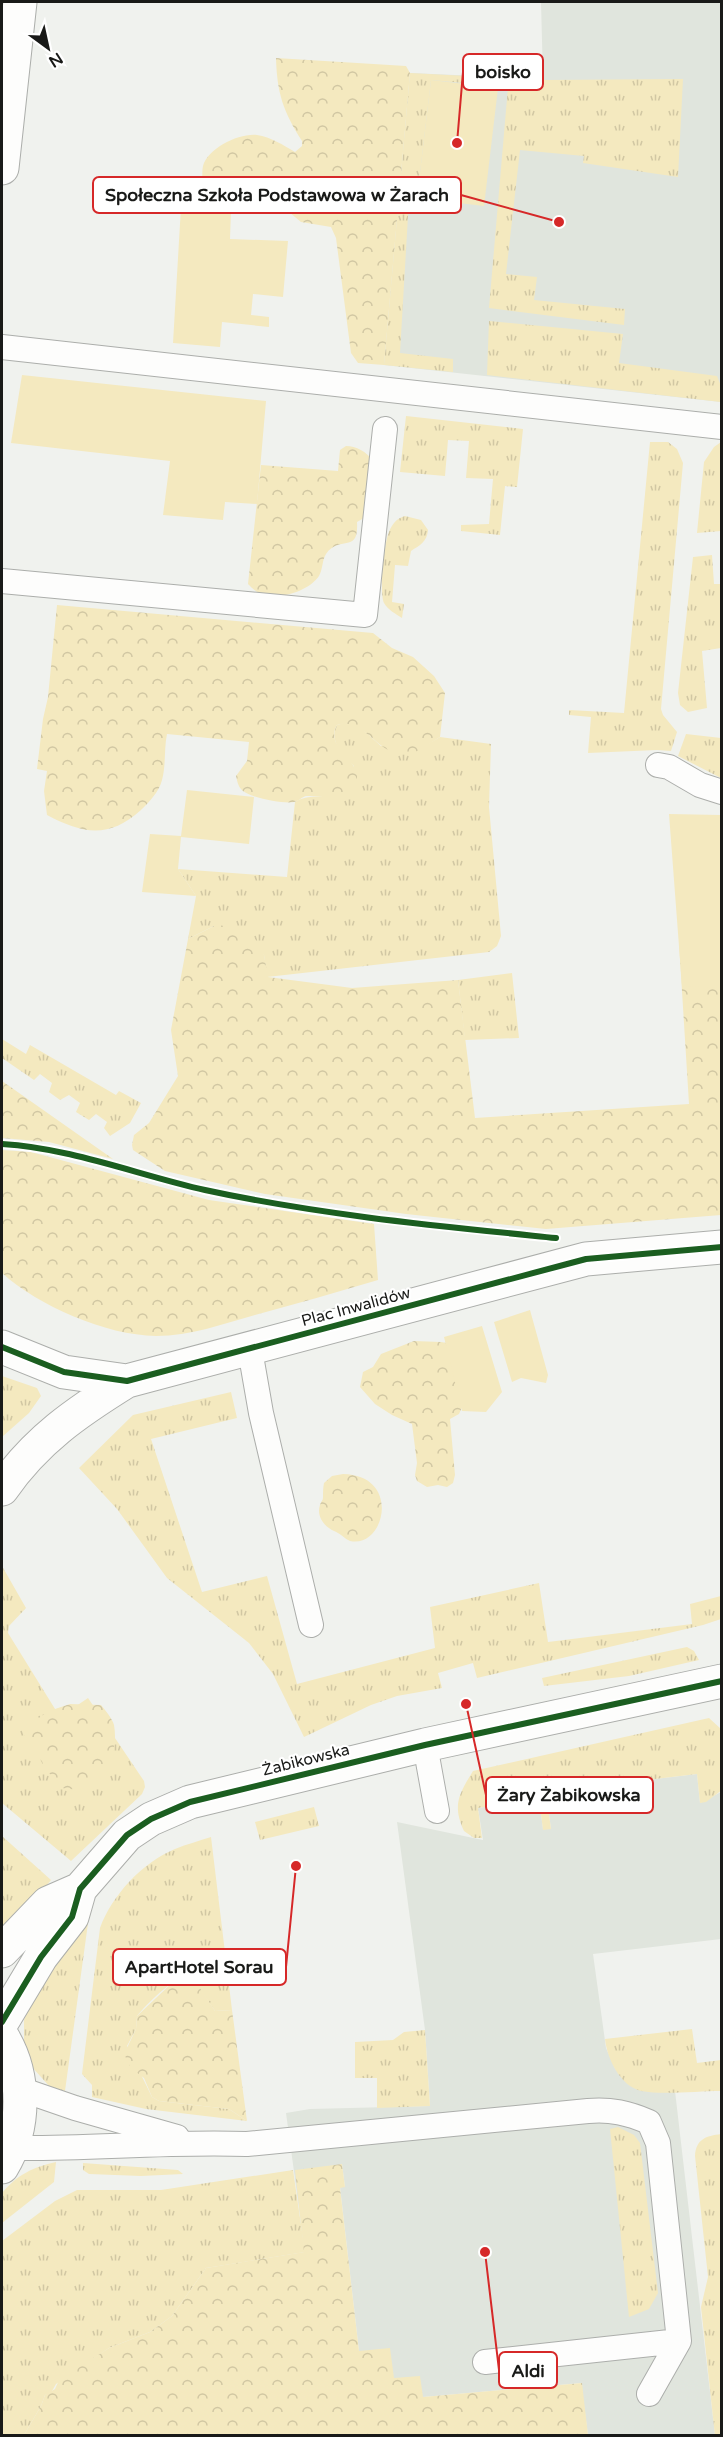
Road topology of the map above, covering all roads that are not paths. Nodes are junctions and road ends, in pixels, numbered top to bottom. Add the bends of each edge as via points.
1 (20, 2) edge
2 (2, 168) edge
3 (2, 347) edge
4 (722, 427) edge
5 (385, 429) dead end
6 (2, 581) edge
7 (658, 765) dead end
8 (722, 792) edge
9 (722, 1247) edge
10 (2, 1347) edge
11 (250, 1350) junction
12 (127, 1381) junction
13 (2, 1489) edge
14 (311, 1625) dead end
15 (722, 1681) edge
16 (425, 1745) junction
17 (437, 1811) dead end
18 (80, 1889) junction
19 (2, 1951) edge
20 (2, 2022) edge
21 (2, 2036) edge
22 (20, 2089) junction
23 (197, 2142) junction
24 (7, 2158) edge
25 (679, 2341) junction
26 (485, 2362) dead end
27 (650, 2394) dead end

1 - 2 street
3 - 4 lane
5 - 6 lane via 365,615
7 - 8 lane
9 - 11 street, Plac Inwalidów via 586,1259
10 - 12 street, Plac Inwalidów via 64,1372
11 - 12 street, Plac Inwalidów
11 - 14 lane
12 - 13 street, Plac Inwalidów via 50,1434
15 - 16 street, Żabikowska
16 - 17 lane
16 - 18 street, Żabikowska via 190,1802 151,1819 127,1835
18 - 19 street via 48,1903
18 - 20 street, Żabikowska via 72,1917 41,1957
21 - 22 street via 16,2065
22 - 23 lane
22 - 24 street via 18,2118
23 - 24 lane via 71,2149
23 - 25 lane via 247,2144 608,2109 628,2113 649,2122 658,2143
25 - 26 lane
25 - 27 lane

